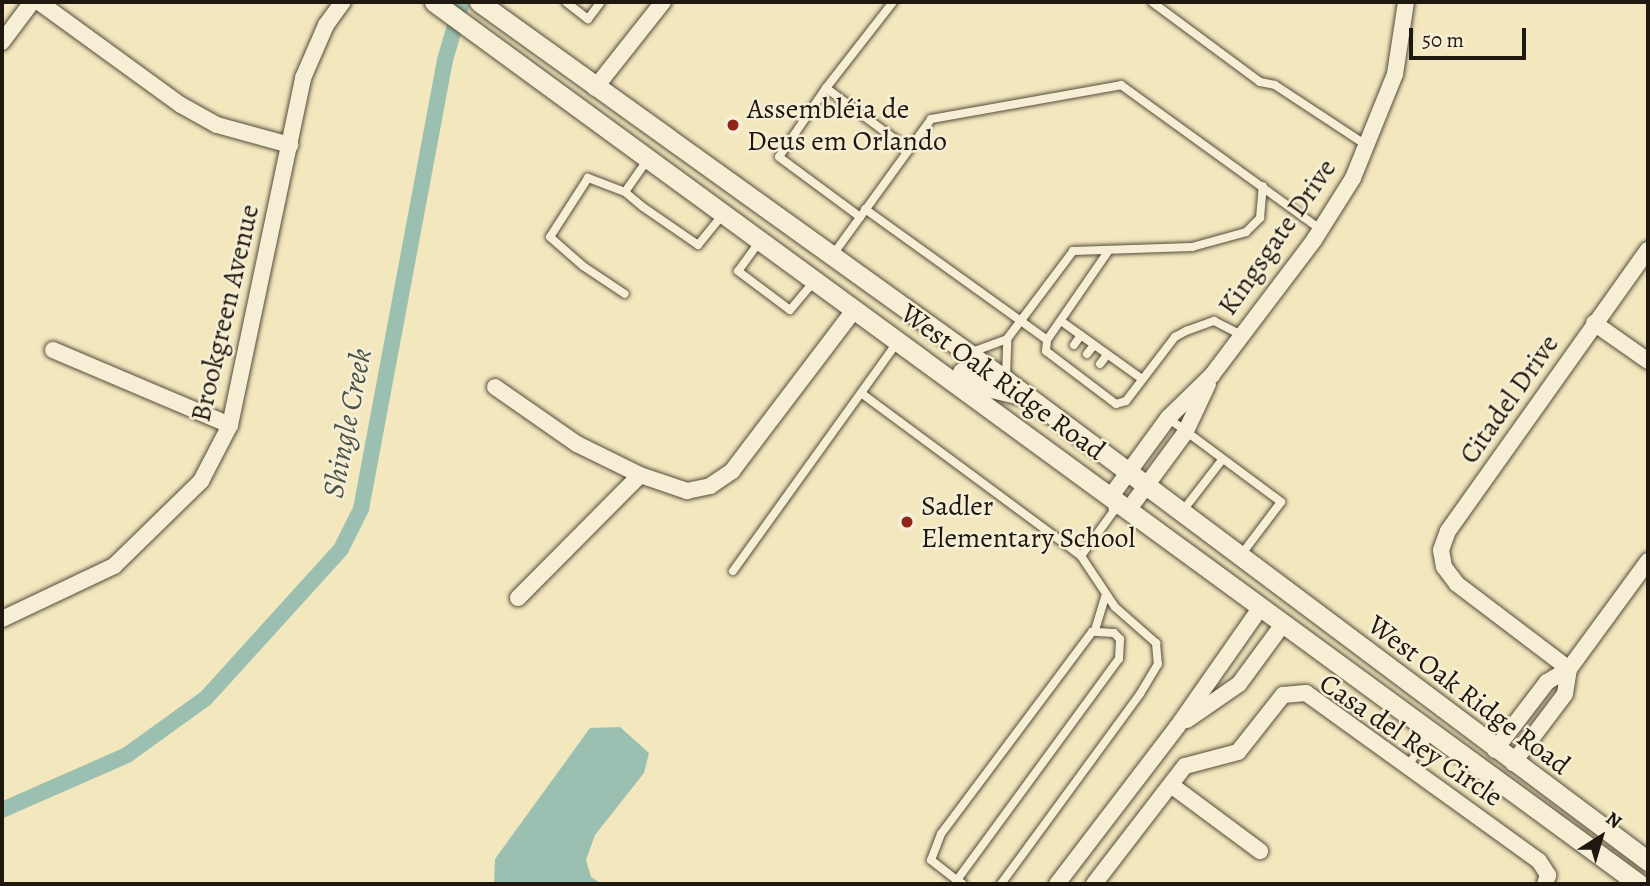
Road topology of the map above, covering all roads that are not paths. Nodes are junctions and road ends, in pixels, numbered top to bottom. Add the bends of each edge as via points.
1 (32, 2) edge
2 (39, 2) edge
3 (342, 2) edge
4 (434, 2) edge
5 (479, 2) edge
6 (566, 2) edge
7 (601, 2) edge
8 (663, 2) edge
9 (893, 2) edge
10 (1152, 2) edge
11 (1406, 2) edge
12 (2, 42) edge
13 (595, 88) junction
14 (827, 88) junction
15 (579, 109) junction
16 (290, 145) junction
17 (1368, 146) junction
18 (908, 149) junction
19 (648, 159) junction
20 (1264, 186) junction
21 (625, 192) junction
22 (863, 213) junction
23 (727, 216) junction
24 (1321, 230) junction
25 (760, 241) junction
26 (1648, 250) edge
27 (1107, 253) junction
28 (830, 258) junction
29 (815, 280) junction
30 (625, 294) dead end
31 (855, 309) junction
32 (1020, 321) junction
33 (1061, 321) junction
34 (1594, 323) junction
35 (1081, 335) junction
36 (1241, 335) junction
37 (1007, 339) junction
38 (898, 341) junction
39 (1046, 341) junction
40 (1074, 345) dead end
41 (1094, 345) junction
42 (54, 350) dead end
43 (967, 352) junction
44 (1087, 354) dead end
45 (1107, 355) junction
46 (1648, 361) edge
47 (1100, 364) dead end
48 (1212, 375) junction
49 (1142, 379) junction
50 (1007, 381) junction
51 (495, 387) dead end
52 (861, 393) junction
53 (1028, 397) junction
54 (1168, 418) junction
55 (230, 425) junction
56 (1185, 433) junction
57 (1222, 460) junction
58 (1129, 473) junction
59 (640, 475) junction
60 (1145, 486) junction
61 (1118, 506) junction
62 (1180, 514) junction
63 (1081, 556) junction
64 (1239, 558) junction
65 (1648, 561) edge
66 (733, 571) dead end
67 (1106, 595) junction
68 (518, 598) dead end
69 (1261, 607) junction
70 (2, 619) edge
71 (1283, 624) junction
72 (1095, 630) junction
73 (1569, 669) junction
74 (1392, 673) junction
75 (1376, 691) junction
76 (1177, 727) junction
77 (1432, 733) junction
78 (1495, 750) junction
79 (1513, 763) junction
80 (1408, 765) junction
81 (1171, 785) junction
82 (1260, 851) dead end
83 (1648, 861) edge
84 (960, 882) edge
85 (1001, 884) edge
86 (1057, 884) edge
87 (1094, 884) edge
88 (1545, 884) edge
89 (1639, 884) edge

1 - 12 street
2 - 16 street via 181,105 217,125
3 - 16 street, Brookgreen Avenue via 326,25 303,78
4 - 15 street, West Oak Ridge Road
5 - 13 street, West Oak Ridge Road
6 - 7 lane via 588,19
8 - 13 street
9 - 14 lane
10 - 17 lane via 1260,82 1275,85
11 - 17 street, Kingsgate Drive via 1395,74
13 - 15 lane
13 - 28 street, West Oak Ridge Road
14 - 18 lane
14 - 22 lane via 779,157
15 - 19 street, West Oak Ridge Road
16 - 55 street, Brookgreen Avenue
17 - 24 street, Kingsgate Drive
18 - 20 lane via 931,119 1121,85
18 - 22 lane
19 - 21 lane
19 - 23 street, West Oak Ridge Road
20 - 24 lane
20 - 27 lane via 1260,218 1246,232 1192,247
21 - 23 lane via 698,245
21 - 30 lane via 588,178 550,237 583,267
22 - 28 lane
22 - 32 lane
23 - 25 street, West Oak Ridge Road
23 - 28 street via 752,217 818,267
24 - 36 street, Kingsgate Drive
25 - 29 street, West Oak Ridge Road
25 - 29 lane via 738,271 790,310
26 - 34 street, Citadel Drive
27 - 32 lane via 1073,251
27 - 33 lane
28 - 43 street, West Oak Ridge Road
29 - 31 street, West Oak Ridge Road
31 - 38 street, West Oak Ridge Road
31 - 59 street via 732,471 710,486 687,491
32 - 37 lane
32 - 39 lane
33 - 35 lane
33 - 39 lane
34 - 46 street
34 - 73 street, Citadel Drive via 1448,531 1441,550 1444,567 1457,584
35 - 40 lane
35 - 41 lane
36 - 48 street, Kingsgate Drive
36 - 49 lane via 1214,321 1199,324 1175,337
37 - 43 lane
37 - 50 lane
38 - 52 lane
38 - 53 street via 918,339 979,385
38 - 61 street, West Oak Ridge Road
39 - 49 lane via 1046,351 1122,404
41 - 44 lane
41 - 45 lane
42 - 55 street
43 - 50 street, West Oak Ridge Road
45 - 47 lane
45 - 49 lane
48 - 54 street, Kingsgate Drive
48 - 56 street, Kingsgate Drive
50 - 53 street, West Oak Ridge Road
51 - 59 street via 577,444
52 - 63 lane
52 - 66 lane
53 - 58 street, West Oak Ridge Road
54 - 56 lane
54 - 58 street, Kingsgate Drive
55 - 70 street, Brookgreen Avenue via 201,481 114,566
56 - 57 lane
56 - 60 street, Kingsgate Drive
57 - 62 lane
57 - 64 lane via 1281,502
58 - 60 street, West Oak Ridge Road
58 - 61 street, Kingsgate Drive
59 - 68 street
60 - 61 street, Kingsgate Drive
60 - 62 street, West Oak Ridge Road
61 - 63 lane
61 - 69 street, West Oak Ridge Road
62 - 64 street, West Oak Ridge Road
63 - 67 lane
64 - 74 street, West Oak Ridge Road
65 - 73 street
67 - 72 lane
67 - 85 lane via 1157,643 1158,664
69 - 71 street, West Oak Ridge Road
69 - 74 street via 1278,603 1366,666
69 - 76 street
71 - 75 street, West Oak Ridge Road
71 - 76 street via 1239,684
72 - 84 lane via 942,834 931,860
72 - 84 lane via 1106,630 1120,639 1119,659
73 - 78 street via 1547,681
73 - 79 street via 1565,694
74 - 78 street, West Oak Ridge Road
75 - 77 street, West Oak Ridge Road
75 - 79 street via 1409,699 1497,765
76 - 86 street
77 - 80 lane
77 - 89 street, West Oak Ridge Road
78 - 79 street, West Oak Ridge Road
79 - 83 street, West Oak Ridge Road
80 - 81 street, Casa del Rey Circle via 1307,693 1283,695 1238,752 1185,766
80 - 88 street, Casa del Rey Circle via 1539,861 1548,875
81 - 82 street
81 - 87 street, Casa del Rey Circle

